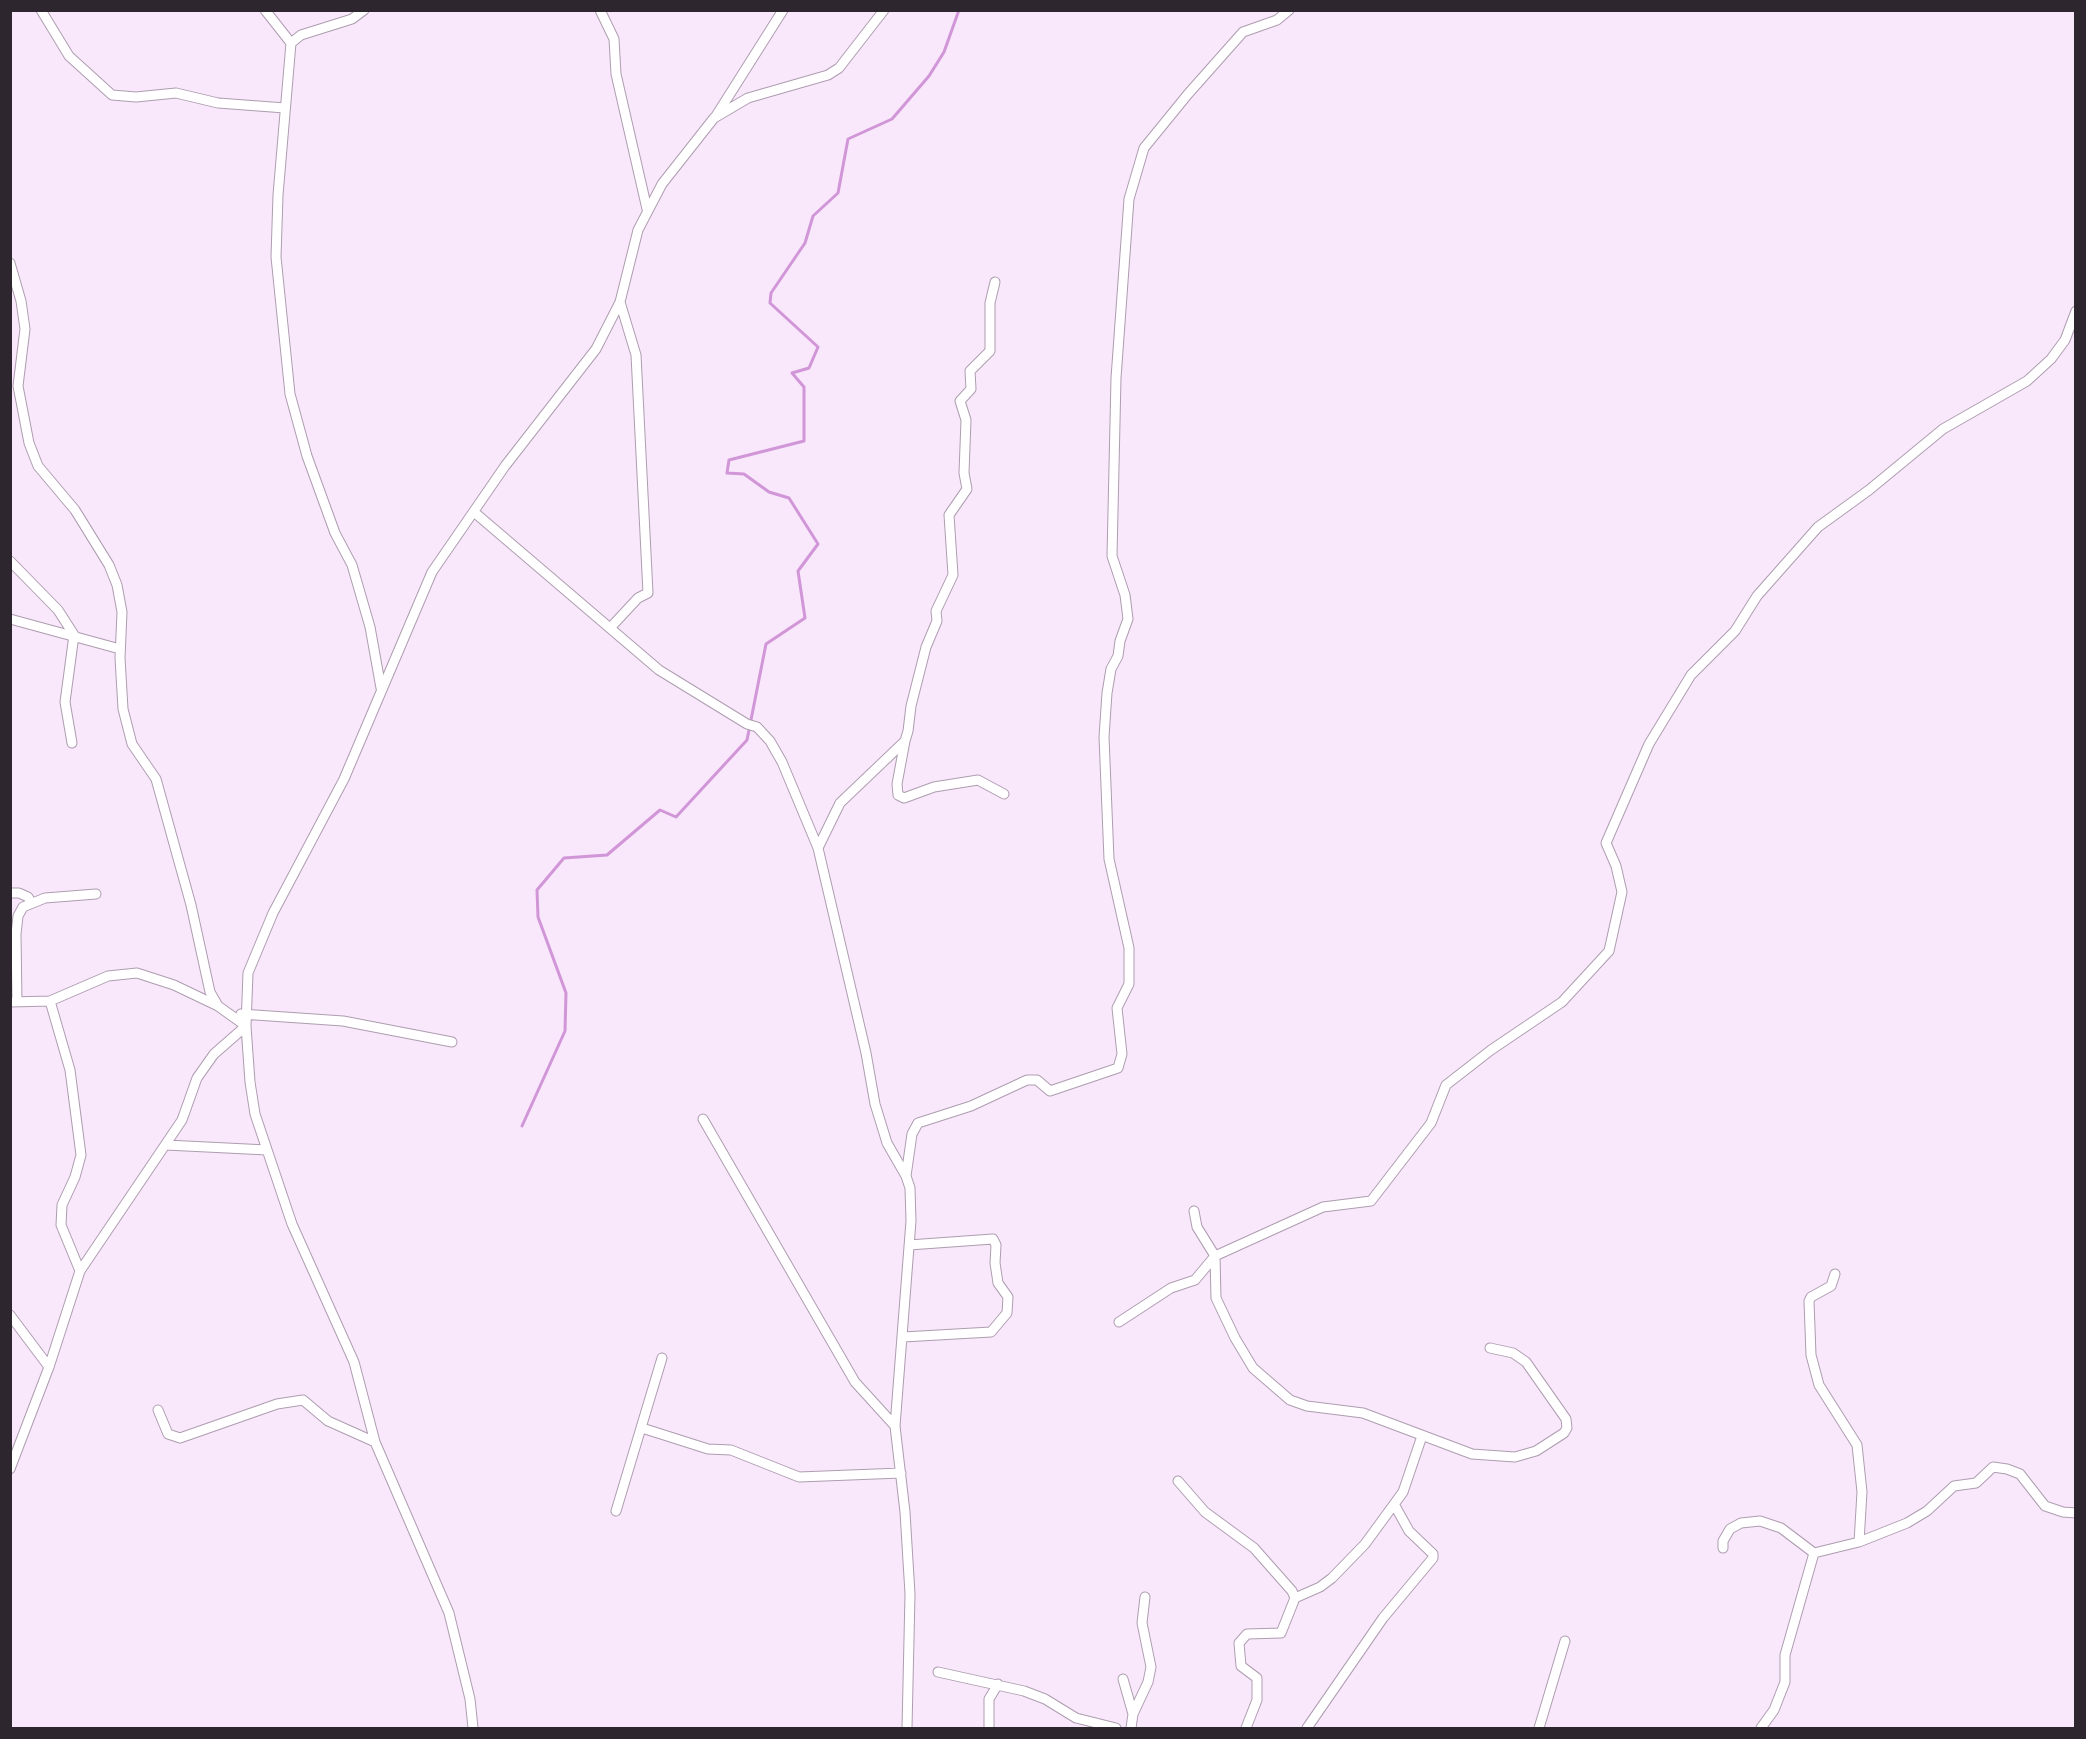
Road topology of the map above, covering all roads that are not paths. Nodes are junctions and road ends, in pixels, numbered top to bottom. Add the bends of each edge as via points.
1 (41, 10) edge
2 (265, 10) edge
3 (364, 10) edge
4 (600, 10) edge
5 (783, 10) edge
6 (884, 10) edge
7 (1289, 10) edge
8 (291, 43) junction
9 (285, 108) junction
10 (714, 118) junction
11 (647, 208) junction
12 (10, 263) edge
13 (996, 282) dead end
14 (620, 302) junction
15 (2076, 311) edge
16 (474, 512) junction
17 (10, 561) edge
18 (10, 619) edge
19 (611, 627) junction
20 (74, 635) junction
21 (120, 649) junction
22 (381, 689) junction
23 (905, 741) junction
24 (72, 743) dead end
25 (1004, 795) dead end
26 (818, 848) junction
27 (10, 892) edge
28 (96, 894) dead end
29 (31, 902) junction
30 (50, 1001) junction
31 (14, 1002) edge
32 (218, 1006) junction
33 (230, 1014) junction
34 (247, 1015) junction
35 (246, 1026) junction
36 (452, 1042) dead end
37 (703, 1119) dead end
38 (166, 1145) junction
39 (267, 1150) junction
40 (906, 1176) junction
41 (1194, 1211) dead end
42 (909, 1245) junction
43 (1215, 1256) junction
44 (80, 1271) junction
45 (1835, 1274) dead end
46 (10, 1315) edge
47 (1119, 1322) dead end
48 (903, 1337) junction
49 (1490, 1348) dead end
50 (662, 1358) dead end
51 (49, 1367) junction
52 (158, 1410) dead end
53 (895, 1426) junction
54 (642, 1428) junction
55 (1422, 1436) junction
56 (375, 1443) junction
57 (10, 1469) edge
58 (901, 1473) junction
59 (1178, 1481) dead end
60 (1394, 1504) junction
61 (616, 1511) dead end
62 (2076, 1513) edge
63 (1859, 1542) junction
64 (1723, 1548) dead end
65 (1814, 1553) junction
66 (1145, 1598) dead end
67 (1295, 1598) junction
68 (1565, 1641) dead end
69 (938, 1672) dead end
70 (1123, 1679) dead end
71 (998, 1684) junction
72 (1133, 1714) junction
73 (473, 1728) edge
74 (907, 1728) edge
75 (989, 1728) edge
76 (1116, 1728) edge
77 (1131, 1728) edge
78 (1246, 1728) edge
79 (1307, 1728) edge
80 (1539, 1728) edge
81 (1761, 1728) edge

1 - 9 street via 69,56 112,95 176,93 218,103
2 - 8 street
3 - 8 street via 352,19 301,35
4 - 11 street via 614,39 616,74
5 - 10 street
6 - 10 street via 839,68 828,75 748,98
7 - 40 street via 1277,20 1243,32 1188,94 1144,148 1129,198 1116,378 1112,556 1125,595 1128,620 1107,693 1104,737 1109,859 1129,948 1129,984 1117,1008 1122,1054 1118,1068 1050,1090 1037,1080 1027,1080 971,1106 918,1123 912,1134
8 - 9 street
9 - 22 street via 276,257 290,394 334,533 352,565 370,627
10 - 11 street
11 - 14 street
12 - 21 street via 25,329 18,386 28,443 38,466 75,510 109,565 122,612
13 - 23 street via 990,303 990,351 970,371 971,389 960,401 966,420 967,489 949,515 953,575 936,610 937,621 926,647
14 - 16 street via 596,349
14 - 19 street via 636,355 648,593 638,598
15 - 43 street via 2065,340 2027,381 1943,429 1818,527 1757,596 1735,631 1691,675 1649,744 1606,843 1622,892 1609,951 1562,1002 1446,1085 1431,1123 1371,1201 1323,1207
16 - 19 street
16 - 22 street via 432,572
17 - 20 street via 58,610
18 - 20 street
19 - 26 street via 659,670 770,741
20 - 21 street
20 - 24 street via 65,702
21 - 32 street via 123,710 132,744 156,779 210,992
22 - 34 street via 344,779 273,913 248,973
23 - 25 street via 898,795 904,798 934,787 978,780
23 - 26 street via 840,803
26 - 40 street via 875,1104 886,1143
27 - 29 street via 28,897
28 - 29 street
29 - 31 street via 18,916
30 - 31 street
30 - 32 street via 108,976 137,973
30 - 44 street via 70,1070 81,1155 62,1205 61,1225
32 - 33 street
33 - 34 street
33 - 35 street
34 - 35 street
34 - 36 street via 343,1021
35 - 38 street via 214,1054 196,1078 182,1120
35 - 39 street via 255,1114
37 - 53 street via 855,1382
38 - 39 street
38 - 44 street
39 - 56 street via 292,1224 354,1362
40 - 42 street via 911,1221
41 - 43 street via 1197,1227
42 - 48 street
42 - 48 street via 993,1239 998,1283 1008,1297 1007,1313 991,1332
43 - 47 street via 1195,1280 1171,1288
43 - 55 street via 1216,1298 1253,1368 1290,1400 1318,1408 1364,1413
44 - 51 street
45 - 63 street via 1831,1286 1809,1301 1811,1355 1819,1385 1857,1445 1862,1492
46 - 51 street
48 - 53 street
49 - 55 street via 1513,1353 1526,1362 1566,1419 1564,1433 1536,1451 1515,1457 1472,1454
50 - 54 street
51 - 57 street
52 - 56 street via 168,1434 180,1438 277,1404 303,1400 328,1421
53 - 58 street
54 - 58 street via 708,1449 731,1450 799,1477
54 - 61 street
55 - 60 street via 1404,1492
56 - 73 street via 449,1613
58 - 74 street via 910,1594
59 - 67 street via 1206,1512 1254,1548
60 - 67 street via 1365,1544 1332,1578
60 - 79 street via 1409,1531 1433,1558 1383,1618
62 - 63 street via 2045,1506 2020,1474 1993,1467 1976,1483 1954,1486 1907,1523
63 - 65 street
64 - 65 street via 1730,1529 1760,1521 1781,1528
65 - 81 street via 1785,1655 1785,1683
66 - 72 street via 1142,1623 1151,1667
67 - 78 street via 1281,1633 1247,1634 1239,1643 1241,1666 1257,1678 1257,1700
68 - 80 street
69 - 71 street
70 - 72 street
71 - 75 street via 989,1699
71 - 76 street via 1045,1699 1076,1718
72 - 77 street

